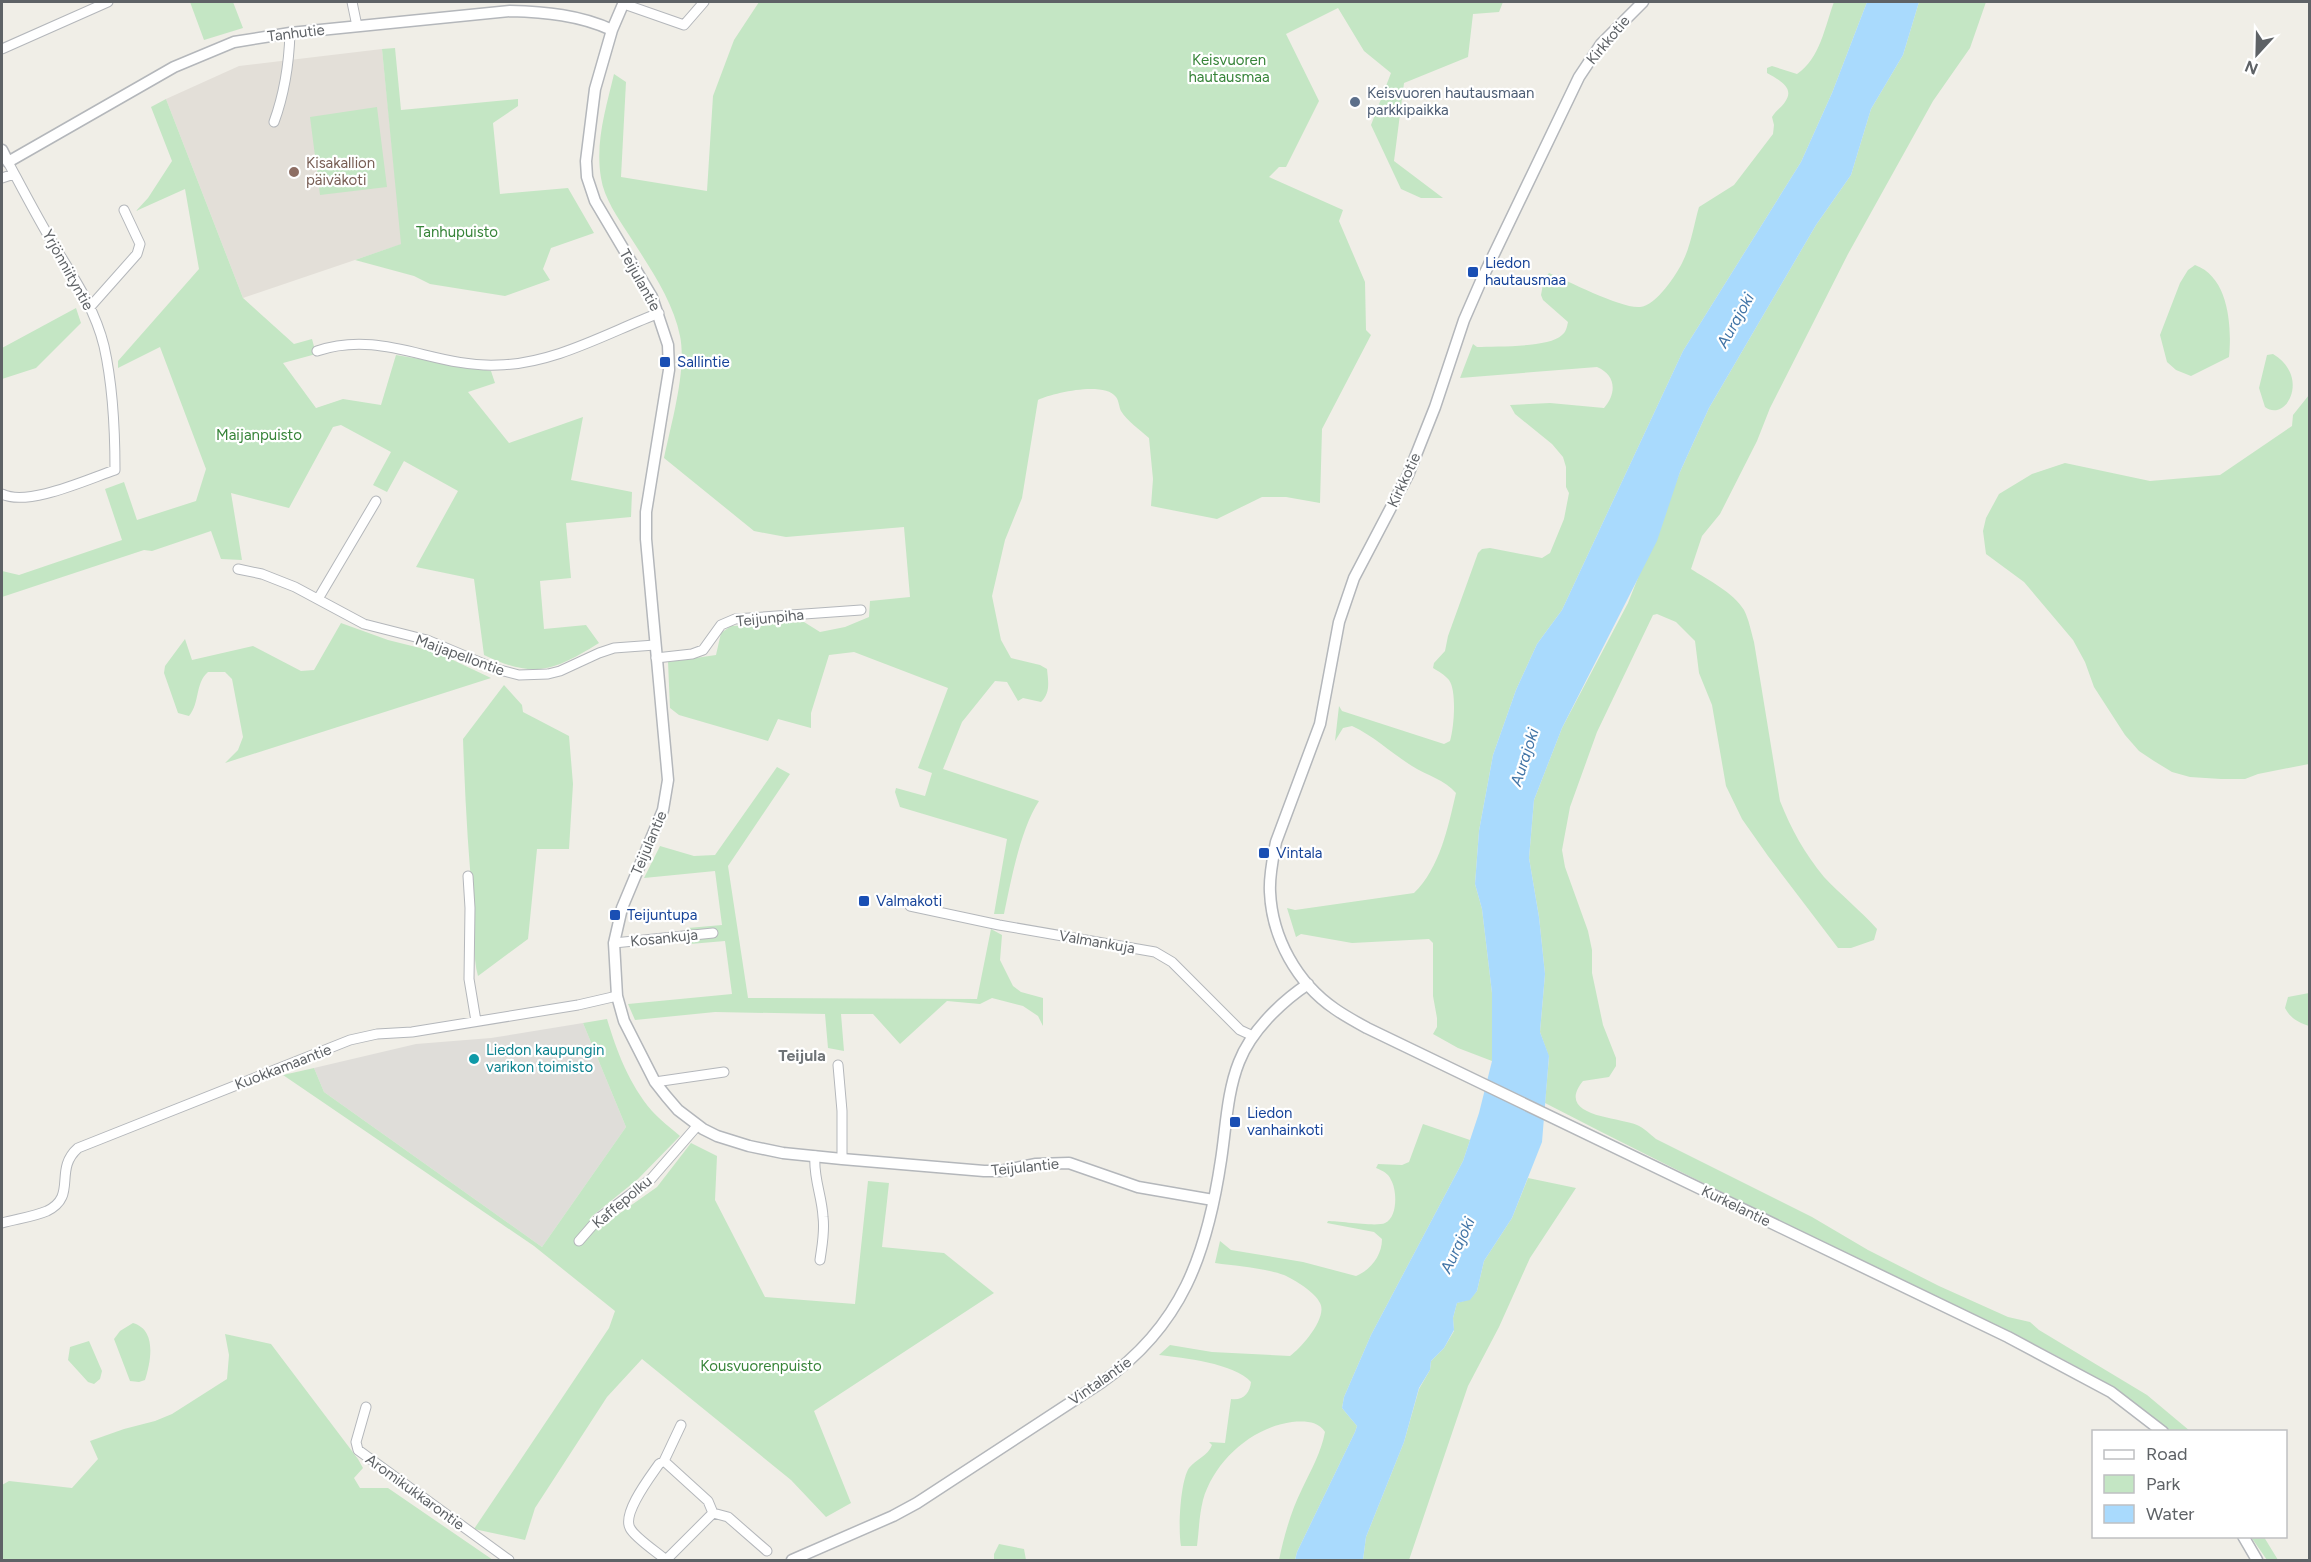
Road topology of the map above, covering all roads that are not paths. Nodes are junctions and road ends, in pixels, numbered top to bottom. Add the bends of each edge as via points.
1 (108, 2) edge
2 (352, 2) edge
3 (704, 2) edge
4 (1643, 2) edge
5 (624, 3) edge
6 (357, 26) junction
7 (612, 30) junction
8 (290, 33) junction
9 (2, 49) edge
10 (273, 122) dead end
11 (2, 150) edge
12 (8, 162) junction
13 (14, 174) junction
14 (2, 178) edge
15 (124, 210) dead end
16 (90, 307) junction
17 (659, 313) junction
18 (317, 351) dead end
19 (2, 494) edge
20 (376, 501) dead end
21 (238, 569) dead end
22 (318, 600) junction
23 (861, 609) dead end
24 (655, 645) junction
25 (656, 658) junction
26 (468, 876) dead end
27 (910, 906) dead end
28 (713, 933) dead end
29 (614, 943) junction
30 (1308, 984) junction
31 (617, 996) junction
32 (476, 1021) junction
33 (1253, 1036) junction
34 (838, 1065) dead end
35 (724, 1072) dead end
36 (655, 1082) junction
37 (698, 1125) junction
38 (815, 1156) junction
39 (843, 1159) junction
40 (1213, 1200) junction
41 (2, 1222) edge
42 (579, 1241) dead end
43 (820, 1260) dead end
44 (366, 1407) dead end
45 (681, 1425) dead end
46 (2162, 1430) edge
47 (664, 1461) junction
48 (713, 1513) junction
49 (2244, 1538) edge
50 (767, 1551) dead end
51 (509, 1560) edge
52 (666, 1560) edge
53 (792, 1560) edge
54 (2257, 1560) edge

1 - 9 street
2 - 6 street
3 - 5 street via 684,25
4 - 30 street, Kirkkotie via 1601,44 1569,95 1464,320 1421,444 1344,604 1320,723 1276,842 1270,878 1272,908 1282,943 1294,968
5 - 7 street, Teijulantie
6 - 7 street, Tanhutie via 510,11 564,15
6 - 8 street, Tanhutie
7 - 17 street, Teijulantie via 595,89 587,177 595,201
8 - 10 street via 283,96
8 - 12 street, Tanhutie via 234,42 200,55
11 - 12 street, Yrjönniityntie
12 - 13 street, Yrjönniityntie
13 - 14 street
13 - 16 street, Yrjönniityntie
15 - 16 street via 141,244 137,254
16 - 19 street, Yrjönniityntie via 103,344 111,386 115,470 56,492 8,498
17 - 18 street via 530,362 461,362 370,343 336,345
17 - 24 street, Teijulantie via 669,357 646,512
20 - 22 street
21 - 22 street, Maijapellontie via 262,574
22 - 24 street, Maijapellontie via 364,624 427,640 519,675 554,672 614,648
23 - 25 street, Teijunpiha via 735,619 721,625 703,650
24 - 25 street, Teijulantie
25 - 29 street, Teijulantie via 668,780 666,794 658,826 622,908
26 - 32 street via 469,979
27 - 33 street, Valmankuja via 1155,952 1172,962 1240,1030
28 - 29 street, Kosankuja
29 - 31 street, Teijulantie
30 - 33 street, Vintalantie
30 - 46 street, Kurkelantie via 1334,1009 1367,1028 2007,1337 2111,1392
31 - 32 street, Kuokkamaantie
31 - 36 street, Teijulantie via 624,1020
32 - 41 street, Kuokkamaantie via 350,1040 78,1148 66,1161 61,1200 42,1212
33 - 40 street, Vintalantie via 1239,1061 1231,1092
34 - 39 street
35 - 36 street
36 - 37 street, Teijulantie via 678,1110
37 - 38 street, Teijulantie via 734,1142
37 - 42 street, Kaffepolku via 651,1179 599,1218
38 - 39 street, Teijulantie
38 - 43 street via 824,1231
39 - 40 street, Teijulantie via 984,1171 1069,1163 1138,1188
40 - 53 street, Vintalantie via 1198,1258 1183,1293 1156,1335 1123,1368 911,1507
44 - 51 street, Aromikukkarontie via 358,1450
45 - 47 street
47 - 48 street via 708,1502
47 - 52 street via 631,1509 628,1523
48 - 50 street via 728,1517
48 - 52 street
49 - 54 street

